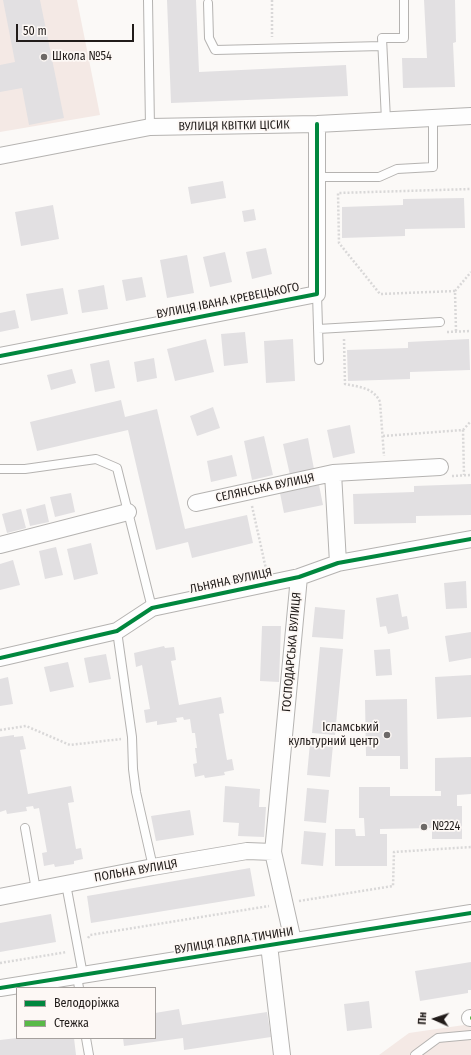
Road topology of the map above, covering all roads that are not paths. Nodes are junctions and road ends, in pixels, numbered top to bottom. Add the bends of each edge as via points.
1 (148, 0) edge
2 (404, 0) edge
3 (208, 3) dead end
4 (382, 46) junction
5 (471, 116) edge
6 (433, 118) junction
7 (386, 120) junction
8 (317, 124) junction
9 (150, 127) junction
10 (0, 156) edge
11 (317, 178) junction
12 (317, 294) junction
13 (440, 322) dead end
14 (318, 329) junction
15 (0, 356) edge
16 (319, 360) dead end
17 (440, 467) dead end
18 (0, 469) edge
19 (333, 473) junction
20 (196, 503) dead end
21 (128, 512) junction
22 (471, 539) edge
23 (0, 545) edge
24 (338, 563) junction
25 (299, 577) junction
26 (152, 608) junction
27 (117, 631) junction
28 (0, 658) edge
29 (25, 828) dead end
30 (273, 852) junction
31 (153, 867) junction
32 (66, 884) junction
33 (36, 890) junction
34 (0, 897) edge
35 (471, 913) edge
36 (293, 941) junction
37 (269, 945) junction
38 (80, 979) edge
39 (0, 988) edge
40 (471, 1035) edge
41 (86, 1039) edge
42 (89, 1055) edge
43 (282, 1055) edge
44 (415, 1055) edge

1 - 9 lane
2 - 4 lane via 404,38 382,38
3 - 4 lane via 209,38 215,50
4 - 7 lane
5 - 6 street, ВУЛИЦЯ КВІТКИ ЦІСИК
6 - 7 street, ВУЛИЦЯ КВІТКИ ЦІСИК
6 - 11 lane via 433,167 397,169 379,177
7 - 8 street, ВУЛИЦЯ КВІТКИ ЦІСИК
8 - 9 street, ВУЛИЦЯ КВІТКИ ЦІСИК
8 - 11 street, ВУЛИЦЯ ІВАНА КРЕВЕЦЬКОГО
9 - 10 street, ВУЛИЦЯ КВІТКИ ЦІСИК
11 - 12 street, ВУЛИЦЯ ІВАНА КРЕВЕЦЬКОГО
12 - 14 lane
12 - 15 street, ВУЛИЦЯ ІВАНА КРЕВЕЦЬКОГО
13 - 14 lane
14 - 16 lane
17 - 19 street, СЕЛЯНСЬКА ВУЛИЦЯ
18 - 21 lane via 96,459 117,468
19 - 20 street, СЕЛЯНСЬКА ВУЛИЦЯ
19 - 24 street
21 - 23 street
21 - 26 lane
22 - 24 street, ЛЬНЯНА ВУЛИЦЯ
24 - 25 street, ЛЬНЯНА ВУЛИЦЯ
25 - 26 street, ЛЬНЯНА ВУЛИЦЯ
25 - 30 street, ГОСПОДАРСЬКА ВУЛИЦЯ
26 - 27 street, ЛЬНЯНА ВУЛИЦЯ
27 - 28 street, ЛЬНЯНА ВУЛИЦЯ
27 - 31 lane via 132,737 136,792
29 - 33 lane
30 - 31 street, ПОЛЬНА ВУЛИЦЯ via 247,851
30 - 36 street, ГОСПОДАРСЬКА ВУЛИЦЯ
31 - 32 street, ПОЛЬНА ВУЛИЦЯ
32 - 33 street, ПОЛЬНА ВУЛИЦЯ
32 - 38 lane via 78,950
33 - 34 street, ПОЛЬНА ВУЛИЦЯ
35 - 36 street, ВУЛИЦЯ ПАВЛА ТИЧИНИ
36 - 37 street, ВУЛИЦЯ ПАВЛА ТИЧИНИ
37 - 38 street, ВУЛИЦЯ ПАВЛА ТИЧИНИ
37 - 43 street
38 - 39 street, ВУЛИЦЯ ПАВЛА ТИЧИНИ
40 - 44 lane via 438,1038
41 - 42 lane

